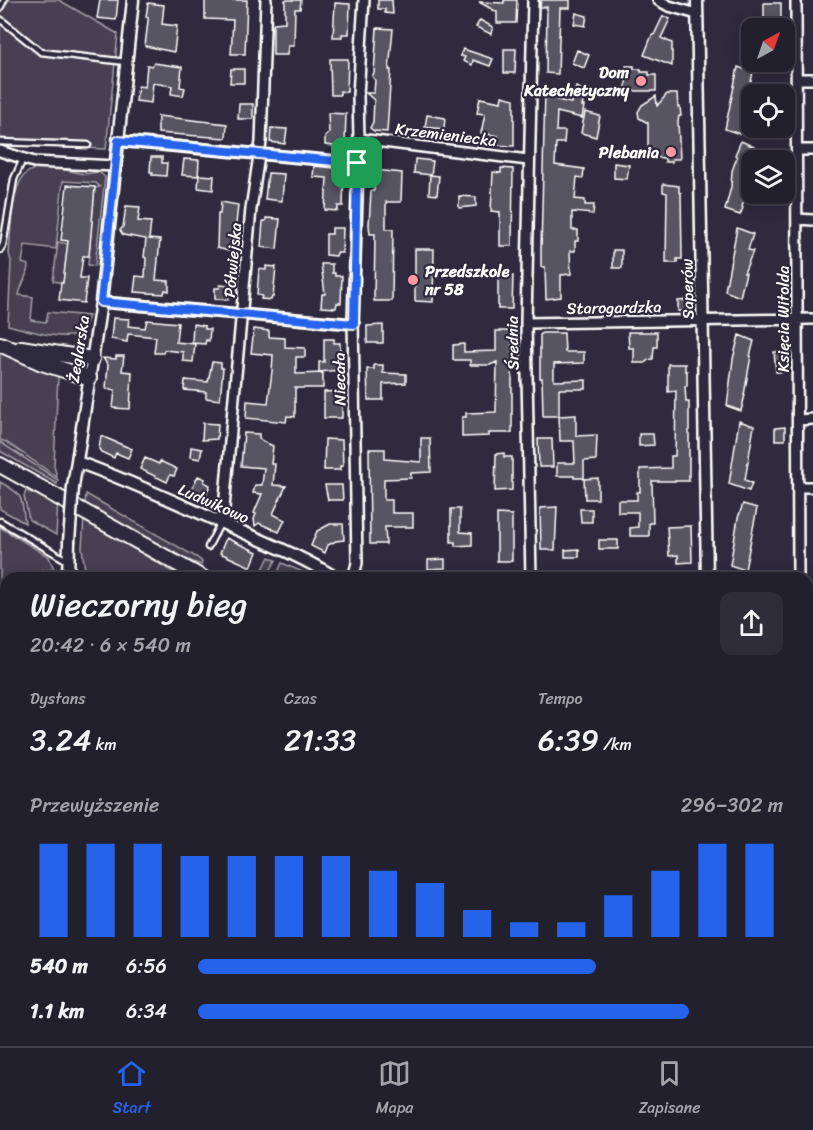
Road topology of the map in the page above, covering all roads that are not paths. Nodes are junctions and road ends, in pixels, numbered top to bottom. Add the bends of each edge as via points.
1 (4, 0) edge
2 (133, 0) edge
3 (266, 0) edge
4 (364, 0) edge
5 (533, 0) edge
6 (658, 0) edge
7 (698, 0) edge
8 (796, 0) edge
9 (0, 8) edge
10 (697, 14) junction
11 (0, 19) edge
12 (126, 62) junction
13 (796, 79) junction
14 (813, 79) edge
15 (359, 138) junction
16 (118, 141) junction
17 (0, 142) edge
18 (88, 146) dead end
19 (797, 150) junction
20 (813, 150) edge
21 (0, 151) edge
22 (259, 154) junction
23 (23, 159) junction
24 (528, 160) junction
25 (357, 163) junction
26 (115, 166) junction
27 (797, 219) junction
28 (813, 220) edge
29 (0, 250) edge
30 (101, 302) junction
31 (242, 314) junction
32 (798, 319) junction
33 (813, 319) edge
34 (703, 320) junction
35 (526, 323) junction
36 (354, 324) junction
37 (5, 345) edge
38 (92, 359) junction
39 (89, 378) junction
40 (813, 419) edge
41 (798, 420) junction
42 (77, 462) junction
43 (0, 465) edge
44 (798, 487) junction
45 (813, 487) edge
46 (0, 521) edge
47 (221, 522) junction
48 (208, 547) dead end
49 (68, 561) junction
50 (68, 572) edge
51 (192, 572) edge
52 (324, 572) edge
53 (354, 572) edge
54 (531, 572) edge
55 (707, 572) edge
56 (798, 572) edge

1 - 9 lane
2 - 12 street, Żeglarska
3 - 22 street, Półwiejska
4 - 15 street, Niecała
5 - 24 street, Średnia
6 - 10 street
7 - 10 street, Saperów
8 - 13 street, Księcia Witolda
10 - 34 street, Saperów
11 - 12 lane via 41,52
12 - 16 street, Żeglarska
13 - 14 street
13 - 19 street, Księcia Witolda
15 - 24 street, Krzemieniecka
15 - 25 street, Niecała
16 - 22 street
16 - 26 street, Żeglarska
17 - 18 lane
19 - 20 street
19 - 27 street, Księcia Witolda
21 - 23 street
22 - 25 street
22 - 31 street, Półwiejska
23 - 26 street
23 - 29 lane via 14,179
24 - 35 street, Średnia
25 - 36 street, Niecała
26 - 30 street, Żeglarska
27 - 28 street
27 - 32 street, Księcia Witolda
30 - 31 street
30 - 38 street, Żeglarska
31 - 36 street
31 - 47 street, Półwiejska
32 - 33 street, Starogardzka
32 - 34 street, Starogardzka
32 - 41 street, Księcia Witolda
34 - 35 street, Starogardzka
34 - 55 street, Saperów
35 - 54 street, Średnia
36 - 53 street, Niecała
37 - 38 main road
37 - 39 main road via 42,363
38 - 39 street, Żeglarska
39 - 42 street, Żeglarska
40 - 41 street
41 - 44 street, Księcia Witolda
42 - 47 street, Ludwikowo
42 - 49 street, Żeglarska, bridge
43 - 51 main road
44 - 45 street
44 - 56 street, Księcia Witolda
46 - 49 lane
47 - 48 lane
47 - 52 street, Ludwikowo
49 - 50 street

